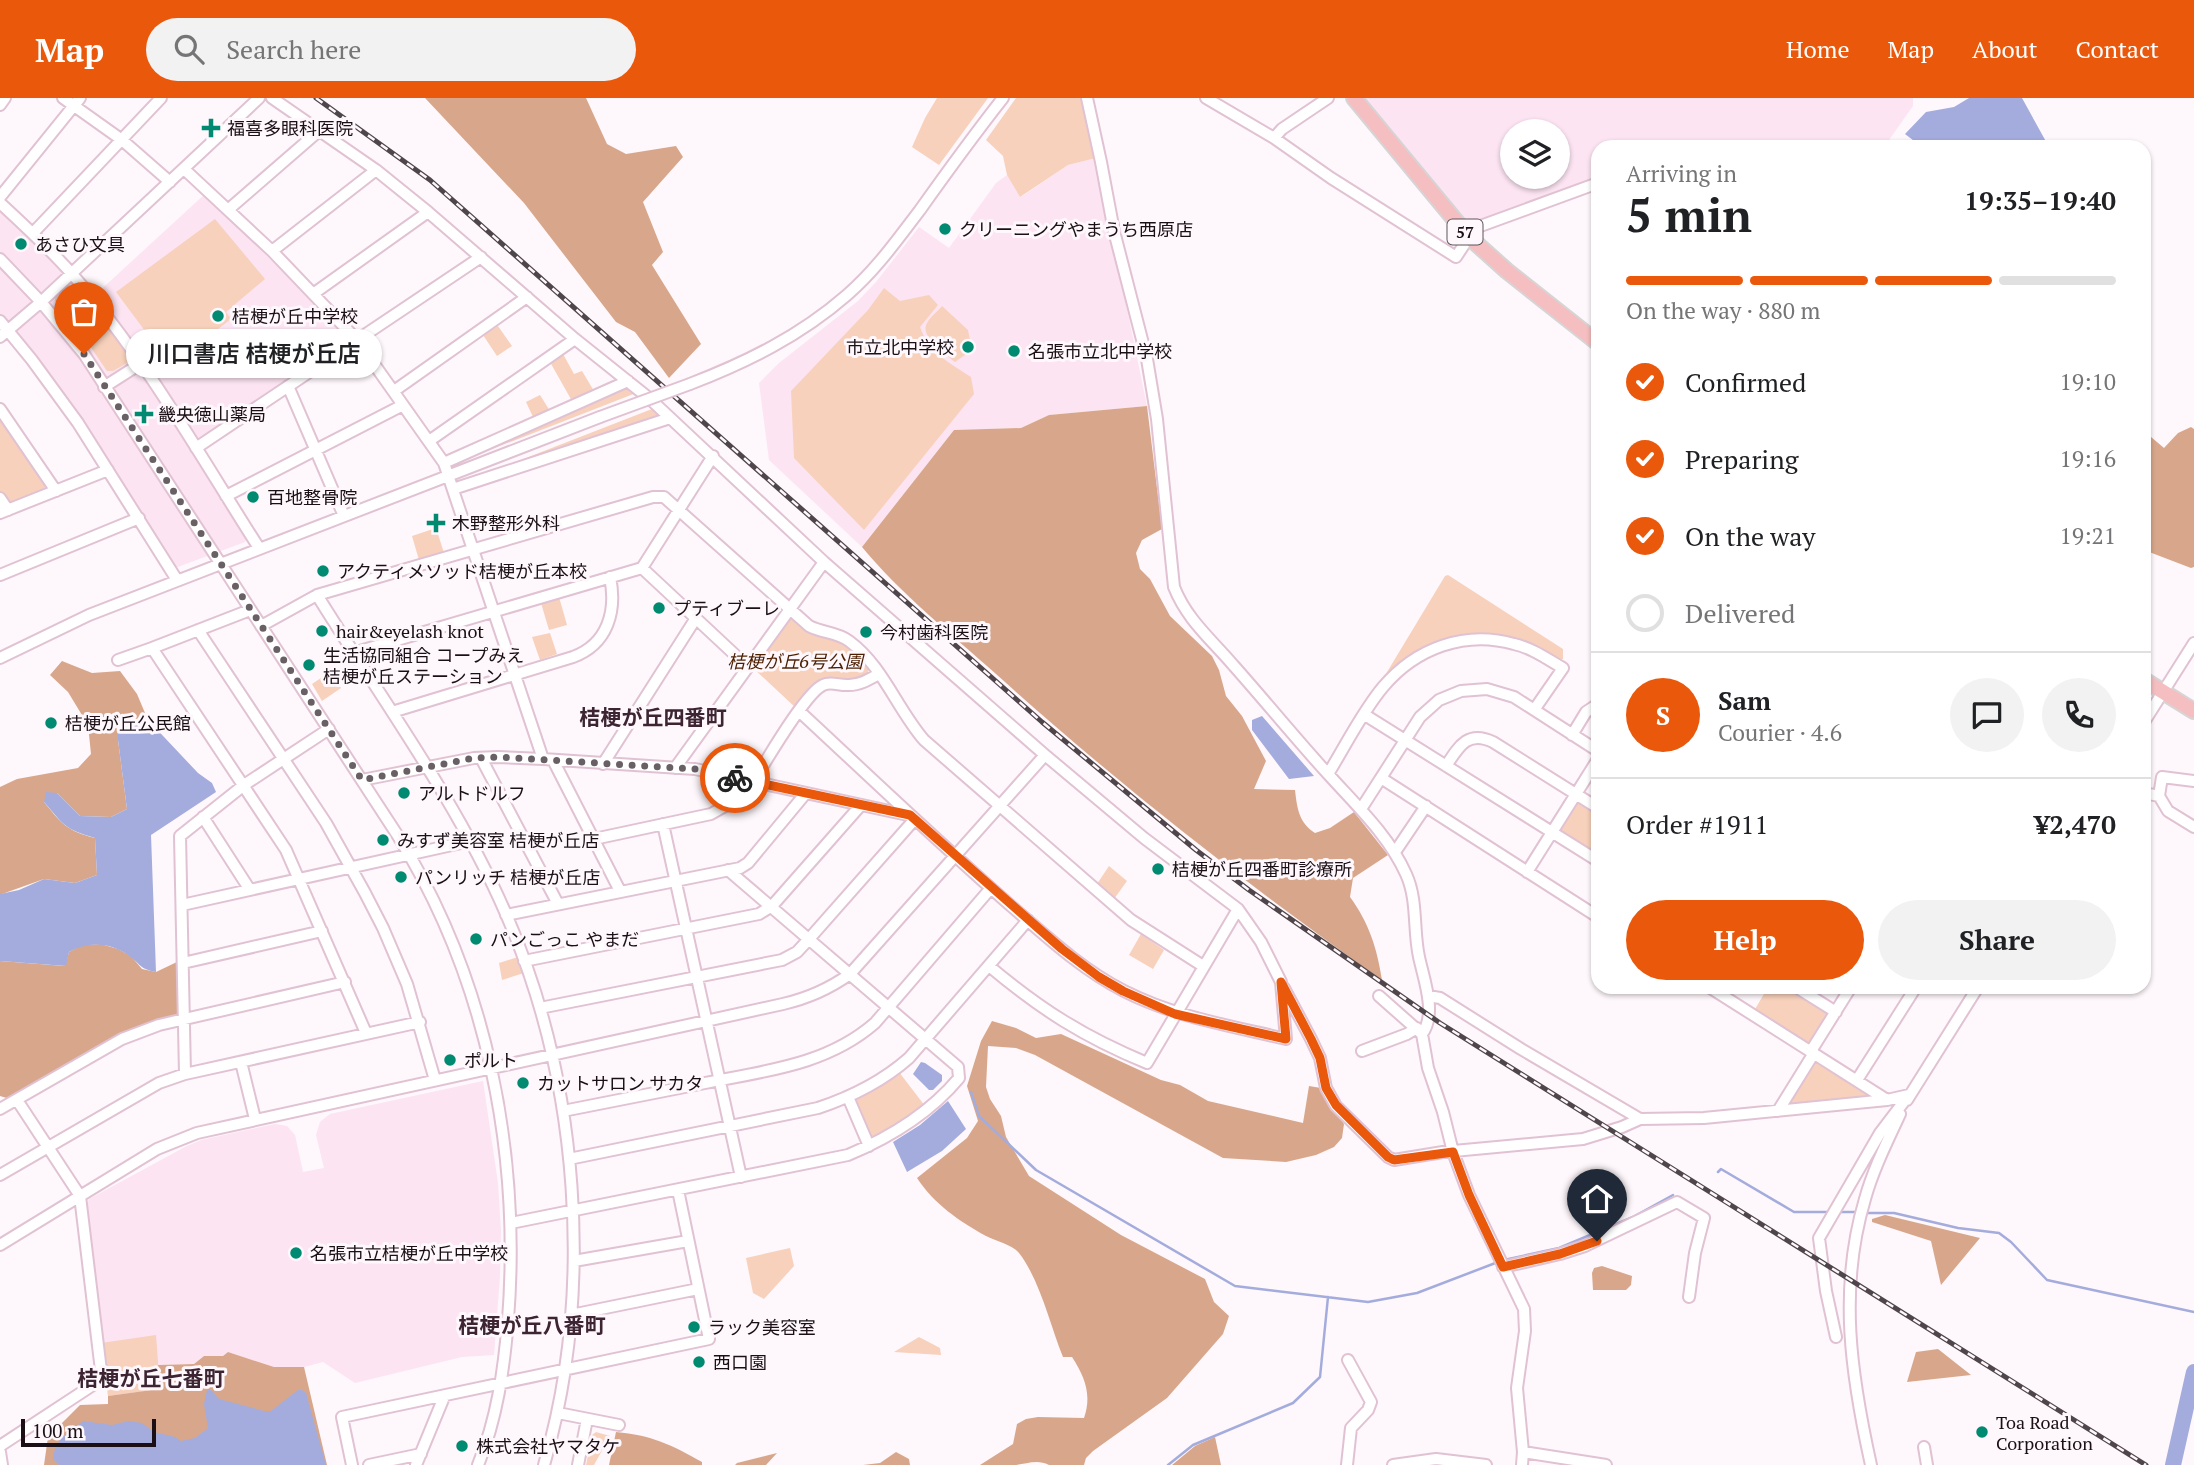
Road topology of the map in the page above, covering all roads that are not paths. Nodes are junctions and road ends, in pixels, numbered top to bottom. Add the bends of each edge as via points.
1 (5, 98) edge
2 (63, 98) edge
3 (161, 98) edge
4 (259, 98) edge
5 (272, 98) edge
6 (1003, 98) edge
7 (1087, 98) edge
8 (1206, 98) edge
9 (1328, 98) edge
10 (1354, 98) edge
11 (77, 102) edge
12 (0, 105) edge
13 (320, 130) junction
14 (1274, 138) junction
15 (122, 140) junction
16 (184, 169) junction
17 (376, 170) junction
18 (170, 182) junction
19 (1591, 186) edge
20 (0, 197) edge
21 (0, 203) edge
22 (229, 209) junction
23 (428, 212) junction
24 (33, 233) junction
25 (1469, 237) junction
26 (272, 251) junction
27 (481, 257) junction
28 (0, 259) edge
29 (72, 273) junction
30 (313, 295) junction
31 (527, 297) junction
32 (41, 302) junction
33 (0, 321) edge
34 (5, 334) edge
35 (1591, 337) edge
36 (575, 339) junction
37 (357, 340) junction
38 (140, 364) junction
39 (628, 381) junction
40 (288, 386) junction
41 (104, 387) junction
42 (394, 391) junction
43 (403, 405) junction
44 (1, 411) edge
45 (670, 418) junction
46 (429, 440) junction
47 (196, 448) junction
48 (315, 450) junction
49 (713, 456) junction
50 (444, 463) junction
51 (108, 470) junction
52 (449, 476) junction
53 (453, 489) junction
54 (56, 491) junction
55 (226, 496) junction
56 (0, 498) edge
57 (679, 509) junction
58 (4, 512) edge
59 (344, 516) junction
60 (139, 518) junction
61 (259, 548) junction
62 (473, 550) junction
63 (824, 562) junction
64 (221, 563) junction
65 (642, 568) junction
66 (0, 574) edge
67 (610, 577) junction
68 (177, 580) junction
69 (317, 595) junction
70 (789, 609) junction
71 (250, 610) junction
72 (494, 611) junction
73 (696, 618) junction
74 (261, 626) junction
75 (198, 631) junction
76 (2194, 643) edge
77 (152, 649) junction
78 (353, 653) junction
79 (0, 658) edge
80 (118, 660) dead end
81 (748, 667) junction
82 (879, 674) junction
83 (515, 675) junction
84 (2151, 684) edge
85 (2163, 691) junction
86 (1591, 709) edge
87 (1534, 710) junction
88 (799, 711) junction
89 (2151, 711) edge
90 (2194, 711) edge
91 (392, 712) junction
92 (1365, 715) junction
93 (329, 729) junction
94 (1572, 735) junction
95 (1405, 740) junction
96 (1591, 747) edge
97 (1045, 755) junction
98 (481, 758) junction
99 (283, 760) junction
100 (548, 760) junction
101 (603, 764) junction
102 (1446, 766) junction
103 (427, 767) junction
104 (675, 768) junction
105 (1591, 770) edge
106 (1328, 774) junction
107 (1381, 778) junction
108 (362, 780) junction
109 (751, 781) junction
110 (2194, 781) edge
111 (244, 785) junction
112 (806, 793) junction
113 (2151, 794) edge
114 (1576, 795) junction
115 (2159, 796) junction
116 (1591, 804) edge
117 (861, 805) junction
118 (1000, 805) junction
119 (1426, 806) junction
120 (1361, 809) junction
121 (203, 817) junction
122 (912, 817) junction
123 (663, 824) junction
124 (2194, 827) edge
125 (1552, 832) junction
126 (594, 839) junction
127 (470, 841) junction
128 (1395, 852) junction
129 (409, 854) junction
130 (955, 857) junction
131 (1591, 857) edge
132 (352, 867) junction
133 (728, 870) junction
134 (1527, 872) junction
135 (299, 879) junction
136 (676, 880) junction
137 (991, 888) junction
138 (250, 890) junction
139 (620, 891) junction
140 (558, 904) junction
141 (181, 905) junction
142 (772, 906) junction
143 (1238, 909) junction
144 (1591, 913) edge
145 (506, 915) junction
146 (1028, 920) junction
147 (686, 929) junction
148 (322, 931) junction
149 (809, 939) junction
150 (524, 961) junction
151 (183, 963) junction
152 (989, 966) junction
153 (1203, 966) junction
154 (850, 974) junction
155 (697, 977) junction
156 (345, 982) junction
157 (1281, 982) junction
158 (1720, 994) edge
159 (1807, 994) edge
160 (1847, 994) edge
161 (1912, 994) edge
162 (1971, 994) edge
163 (1379, 996) dead end
164 (1428, 996) junction
165 (540, 1008) junction
166 (889, 1008) junction
167 (1836, 1012) junction
168 (1175, 1014) junction
169 (184, 1019) junction
170 (706, 1020) junction
171 (420, 1022) junction
172 (1419, 1031) junction
173 (366, 1033) junction
174 (927, 1040) junction
175 (1362, 1051) dead end
176 (1813, 1052) junction
177 (551, 1054) junction
178 (242, 1062) junction
179 (491, 1067) junction
180 (185, 1074) junction
181 (435, 1080) junction
182 (719, 1080) junction
183 (1857, 1080) junction
184 (1909, 1095) junction
185 (848, 1097) junction
186 (17, 1100) junction
187 (1887, 1100) junction
188 (2, 1106) edge
189 (563, 1111) junction
190 (1778, 1111) junction
191 (1640, 1118) junction
192 (255, 1119) junction
193 (729, 1126) junction
194 (869, 1146) junction
195 (47, 1147) junction
196 (1453, 1152) junction
197 (569, 1160) junction
198 (0, 1175) edge
199 (741, 1177) junction
200 (678, 1190) junction
201 (80, 1195) junction
202 (573, 1210) junction
203 (511, 1223) junction
204 (688, 1241) junction
205 (0, 1245) edge
206 (573, 1261) junction
207 (1501, 1263) junction
208 (698, 1289) junction
209 (1689, 1297) dead end
210 (571, 1315) junction
211 (1836, 1337) dead end
212 (1349, 1360) dead end
213 (565, 1370) junction
214 (500, 1384) junction
215 (444, 1397) junction
216 (558, 1413) junction
217 (587, 1419) junction
218 (620, 1425) dead end
219 (0, 1446) edge
220 (1924, 1447) dead end
221 (0, 1452) edge
222 (1523, 1452) junction
223 (421, 1454) junction
224 (2, 1465) edge
225 (352, 1465) edge
226 (369, 1465) edge
227 (416, 1465) edge
228 (478, 1465) edge
229 (544, 1465) edge
230 (578, 1465) edge
231 (1347, 1465) edge
232 (1393, 1465) edge
233 (1486, 1465) edge
234 (1516, 1465) edge
235 (1606, 1465) edge
236 (1871, 1465) edge
237 (1927, 1465) edge

1 - 12 street
2 - 11 street
3 - 15 street
4 - 16 street
5 - 13 street
6 - 52 street, bridge via 876,266 806,328 766,352 690,384
7 - 106 street via 1147,359 1174,587 1202,634
8 - 14 street
9 - 14 street
10 - 25 main road, 57
11 - 15 street
11 - 20 street
13 - 17 street
13 - 22 street
14 - 25 street via 1456,257
15 - 18 street
15 - 24 street
16 - 18 street
16 - 22 street
17 - 23 street
17 - 26 street
18 - 29 street
19 - 25 street via 1475,228
21 - 24 street
22 - 26 street
23 - 27 street
23 - 30 street
24 - 29 street
25 - 35 main road, 57
26 - 30 street
27 - 31 street
27 - 37 street
28 - 32 street
29 - 32 street
29 - 38 street
30 - 37 street
31 - 36 street
31 - 42 street
32 - 34 street
32 - 41 street via 84,354
33 - 34 street
34 - 51 street via 78,423
36 - 39 street
36 - 46 street
37 - 40 street
37 - 42 street
38 - 41 street
38 - 47 street
39 - 45 street
39 - 50 street
40 - 47 street
40 - 48 street
41 - 64 street
42 - 43 street
43 - 46 street
43 - 48 street
44 - 54 street
45 - 49 street
45 - 53 street
46 - 50 street
47 - 55 street
48 - 55 street
48 - 59 street
49 - 57 street
49 - 63 street
50 - 52 street
51 - 54 street
51 - 60 street
52 - 53 street
52 - 59 street
53 - 62 street
54 - 58 street
55 - 61 street
56 - 58 street
57 - 62 street via 664,497 653,497
57 - 65 street
57 - 70 street
59 - 61 street
60 - 66 street
60 - 68 street
61 - 64 street
62 - 69 street
62 - 72 street
63 - 70 street
63 - 97 street
64 - 68 street
64 - 71 street
65 - 67 street
65 - 73 street
67 - 72 street
67 - 83 street via 612,611 597,641 581,654
68 - 79 street via 89,614
69 - 74 street
69 - 78 street
70 - 81 street
70 - 82 street via 818,631 846,639
71 - 74 street
71 - 75 street
72 - 78 street
72 - 83 street
73 - 81 street
73 - 101 street
74 - 93 street
75 - 77 street
75 - 99 street
76 - 85 street
77 - 80 street
77 - 111 street
78 - 91 street
81 - 104 street
82 - 88 street via 858,684 823,685
82 - 118 street via 924,740
83 - 91 street
83 - 100 street
84 - 85 main road
85 - 89 street
85 - 90 main road
86 - 94 street
87 - 92 street via 1563,668 1515,644 1471,639 1441,645 1407,663 1382,688
87 - 94 street
87 - 95 street via 1494,690 1461,691 1433,704
88 - 109 street
88 - 122 street
91 - 103 street
92 - 95 street
92 - 106 street
93 - 99 street
93 - 108 street
94 - 96 street
95 - 102 street
95 - 107 street
97 - 118 street
97 - 143 street
98 - 100 street
98 - 103 street
98 - 140 street
99 - 111 street
99 - 132 street
100 - 101 street
100 - 126 street
101 - 104 street
102 - 114 street via 1464,742 1482,738
102 - 125 street
103 - 108 street
103 - 127 street
104 - 109 street
105 - 114 street
106 - 120 street
107 - 119 street
107 - 120 street
108 - 129 street
109 - 112 street
109 - 123 street via 722,810
110 - 115 street via 2162,777
111 - 121 street
111 - 135 street via 274,829
112 - 117 street
112 - 133 street via 748,863
113 - 115 street
114 - 116 street
114 - 125 street
115 - 124 street via 2168,811
117 - 122 street
117 - 142 street
118 - 130 street
118 - 153 street via 1131,920
119 - 128 street
119 - 134 street
120 - 128 street
121 - 138 street
121 - 141 street via 180,836
122 - 130 street
122 - 149 street
123 - 126 street
123 - 136 street
125 - 131 street
125 - 134 street
126 - 139 street
127 - 129 street
127 - 145 street
128 - 164 street via 1414,898 1417,946
129 - 132 street
129 - 179 street via 464,976
130 - 137 street
130 - 154 street
132 - 135 street
132 - 171 street via 396,955
133 - 136 street
133 - 142 street
134 - 144 street
135 - 138 street
135 - 148 street
136 - 139 street
136 - 147 street
137 - 146 street
137 - 166 street
138 - 141 street
139 - 140 street
140 - 145 street
141 - 151 street
142 - 147 street via 759,914
142 - 149 street
143 - 153 street
143 - 157 street
145 - 150 street
146 - 152 street
146 - 168 street via 1099,977
147 - 150 street
147 - 155 street
148 - 151 street
148 - 156 street
149 - 154 street
149 - 155 street via 782,960
150 - 165 street
151 - 169 street
152 - 168 street via 1048,1013 1147,1063
152 - 174 street
153 - 168 street
154 - 166 street
154 - 170 street via 806,998
155 - 165 street
155 - 170 street
156 - 169 street
156 - 173 street
157 - 168 street via 1286,1039
157 - 196 street via 1320,1058 1326,1088 1336,1105 1388,1157
158 - 176 street
159 - 167 street
160 - 167 street
161 - 183 street
162 - 184 street
163 - 172 street
164 - 172 street via 1427,1027
164 - 191 street via 1440,998
165 - 177 street
166 - 174 street
166 - 182 street via 862,1035 825,1056
167 - 176 street
169 - 180 street
169 - 186 street via 122,1039
170 - 177 street
170 - 182 street
171 - 173 street
171 - 181 street
172 - 175 street
172 - 196 street
173 - 178 street
174 - 185 street via 900,1066
174 - 194 street via 958,1067 958,1078 923,1114
176 - 183 street
176 - 190 street
177 - 179 street
177 - 189 street
178 - 180 street
178 - 192 street
179 - 181 street
179 - 203 street via 504,1135
180 - 195 street via 142,1091
181 - 192 street
182 - 189 street
182 - 193 street
183 - 187 street
184 - 187 street
184 - 211 street via 1880,1133 1819,1238
184 - 236 street via 1861,1212 1849,1291 1849,1342
185 - 193 street via 818,1108
185 - 194 street
186 - 188 street
186 - 195 street
187 - 190 street
189 - 197 street
190 - 191 street
191 - 196 street via 1583,1139
192 - 201 street via 182,1138
193 - 197 street
193 - 199 street
194 - 199 street via 841,1157
195 - 198 street
195 - 201 street
196 - 207 street
197 - 202 street
199 - 200 street
200 - 202 street
200 - 204 street
201 - 205 street
201 - 219 street via 102,1379
202 - 203 street
202 - 206 street
203 - 214 street via 510,1291
204 - 206 street
204 - 208 street
206 - 210 street
207 - 209 street via 1585,1246 1677,1202 1704,1218
207 - 222 street via 1525,1318 1517,1388
208 - 210 street
208 - 213 street via 709,1339
210 - 213 street
212 - 231 street via 1371,1402 1351,1428
213 - 214 street
213 - 216 street
214 - 215 street
214 - 228 street
215 - 223 street
215 - 225 street via 342,1417
216 - 217 street
216 - 229 street
217 - 218 street
217 - 230 street
220 - 237 street
221 - 224 street
222 - 234 street via 1522,1465
222 - 235 street
223 - 226 street
223 - 227 street
232 - 233 street via 1436,1460

